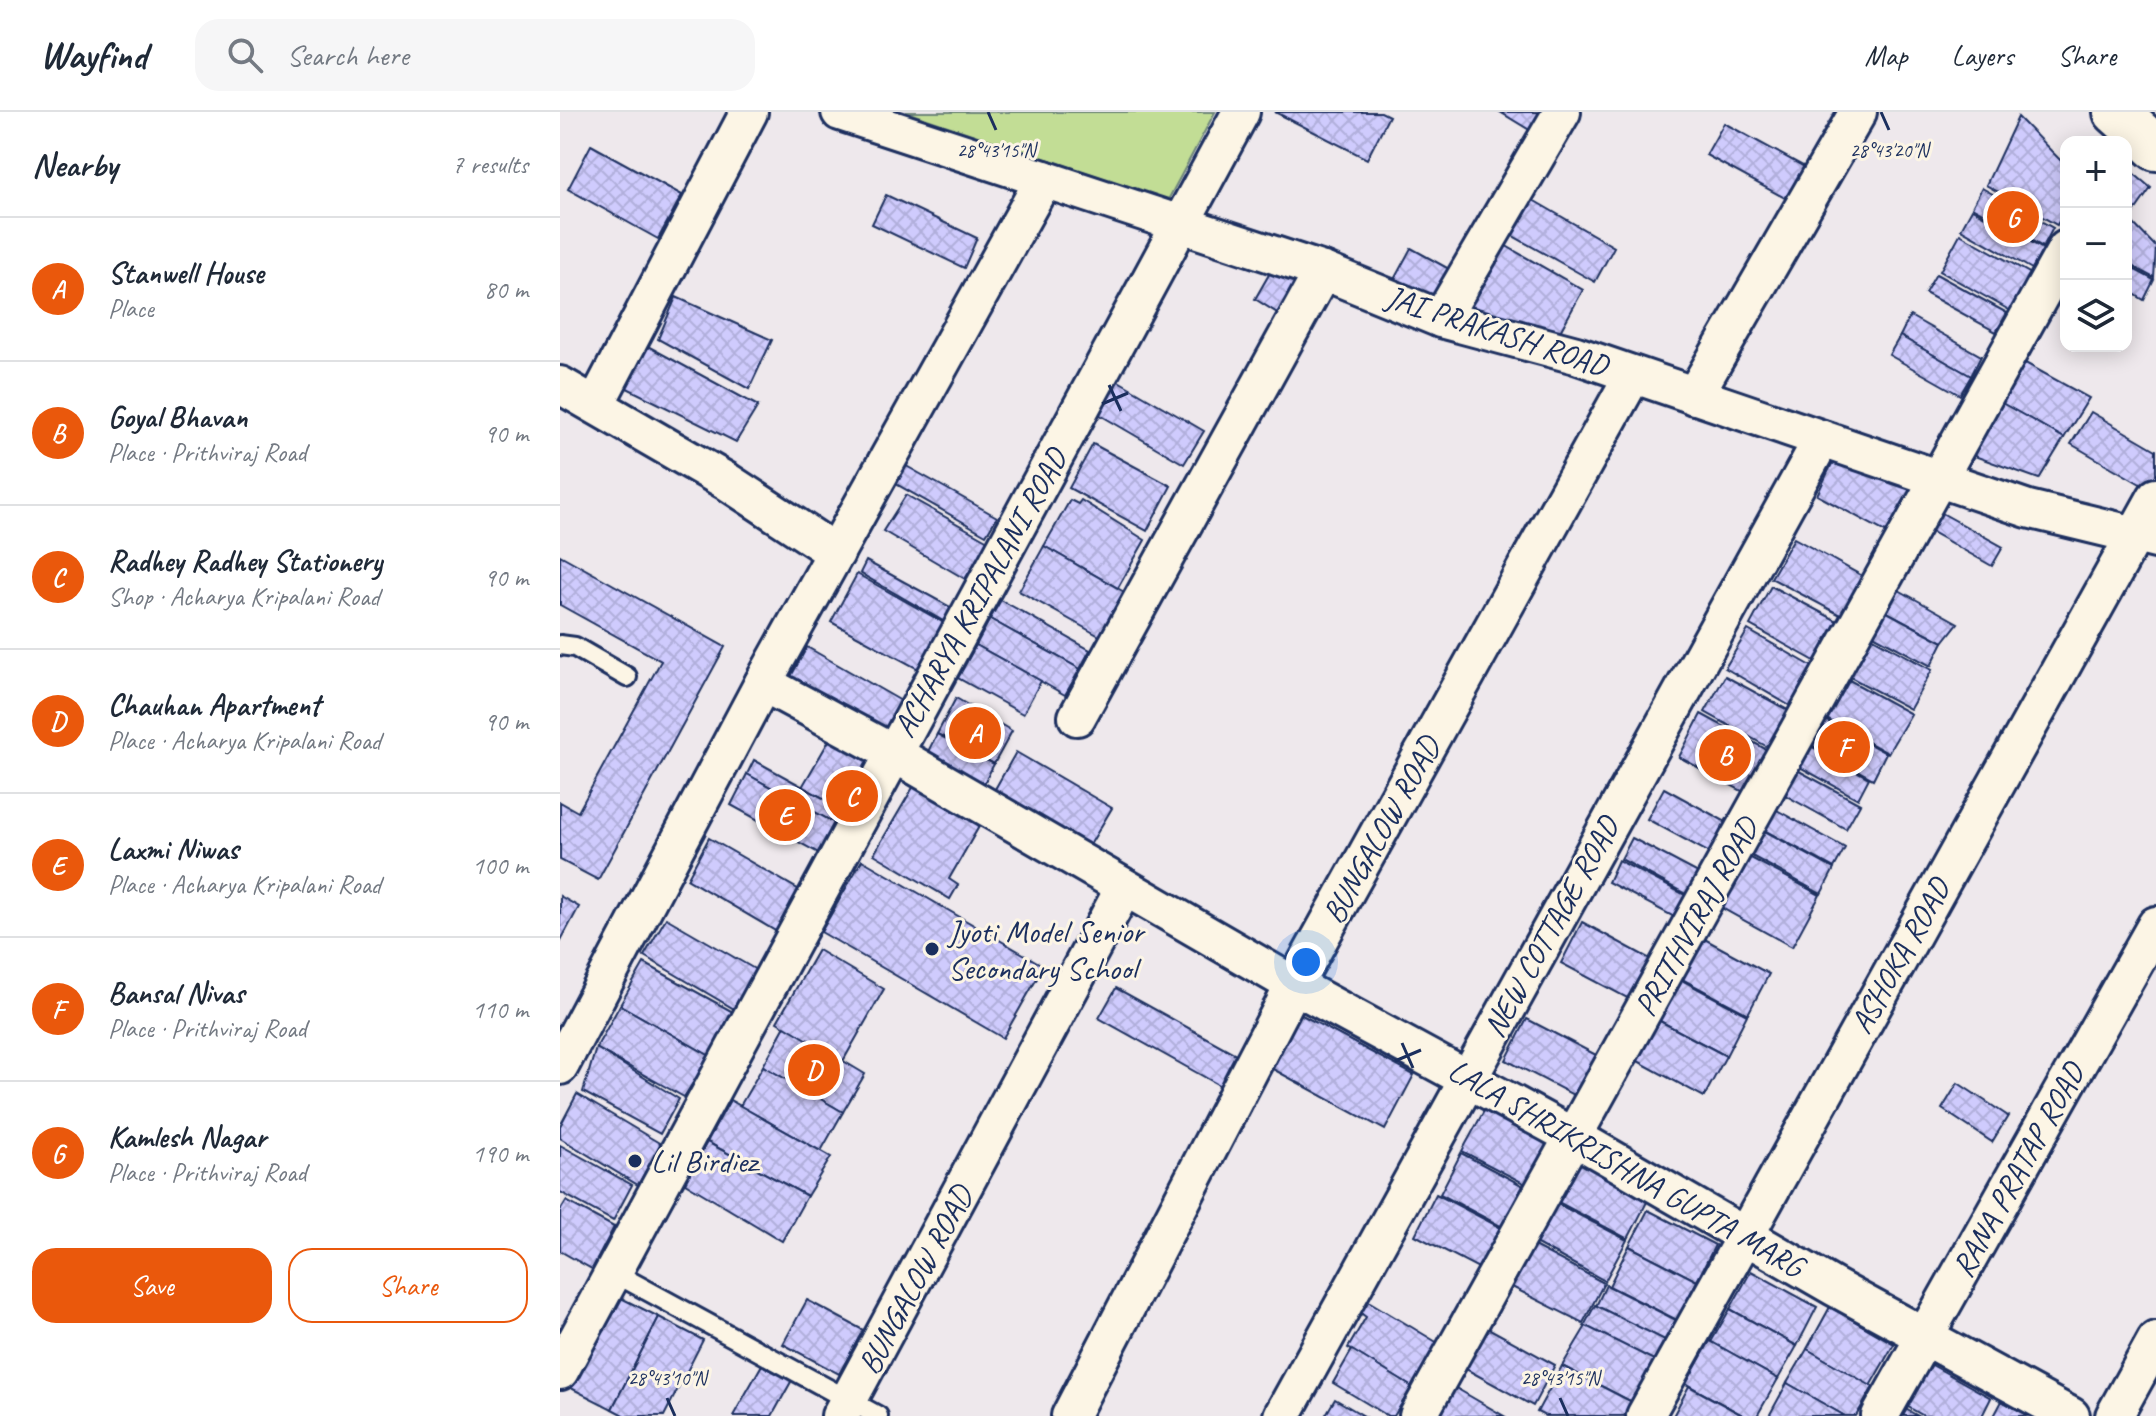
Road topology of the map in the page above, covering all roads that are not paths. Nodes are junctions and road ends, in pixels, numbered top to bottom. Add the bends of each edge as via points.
1 (749, 112) edge
2 (840, 112) edge
3 (1241, 112) edge
4 (1562, 112) edge
5 (1858, 112) edge
6 (1044, 179) junction
7 (1181, 224) junction
8 (2060, 260) edge
9 (1323, 271) junction
10 (1441, 319) junction
11 (1633, 375) junction
12 (560, 385) edge
13 (1694, 396) junction
14 (596, 404) junction
15 (1822, 439) junction
16 (1939, 479) junction
17 (2156, 497) edge
18 (2145, 536) edge
19 (836, 553) junction
20 (560, 645) edge
21 (627, 677) dead end
22 (763, 683) junction
23 (1077, 717) dead end
24 (893, 753) junction
25 (1124, 888) junction
26 (2156, 925) edge
27 (1294, 985) junction
28 (560, 1066) edge
29 (1468, 1077) junction
30 (1574, 1137) junction
31 (1745, 1235) junction
32 (613, 1272) junction
33 (1925, 1335) junction
34 (2156, 1340) edge
35 (560, 1371) edge
36 (856, 1411) edge
37 (1070, 1416) edge
38 (1282, 1416) edge
39 (1418, 1416) edge
40 (1645, 1416) edge
41 (1880, 1416) edge
42 (2071, 1416) edge
43 (2114, 1416) edge

1 - 14 street
2 - 6 street, JAI PRAKASH ROAD
3 - 7 street, ACHARYA KRIPALANI ROAD
4 - 10 street
5 - 13 street
6 - 7 street, JAI PRAKASH ROAD
6 - 19 street
7 - 9 street, JAI PRAKASH ROAD
7 - 24 street, ACHARYA KRIPALANI ROAD
8 - 16 street, PRITHVIRAJ ROAD
9 - 10 street, JAI PRAKASH ROAD
9 - 23 street
10 - 11 street, JAI PRAKASH ROAD
11 - 13 street, JAI PRAKASH ROAD
11 - 27 street, BUNGALOW ROAD
12 - 14 street
13 - 15 street, JAI PRAKASH ROAD
14 - 19 street
15 - 16 street, JAI PRAKASH ROAD
15 - 29 street, NEW COTTAGE ROAD
16 - 18 street, JAI PRAKASH ROAD via 2028,509
16 - 30 street, PRITHVIRAJ ROAD
17 - 18 street, ASHOKA ROAD
18 - 31 street, ASHOKA ROAD
19 - 22 street
20 - 21 lane via 575,647
22 - 24 street, LALA SHRIKRISHNA GUPTA MARG
22 - 28 street
24 - 25 street, LALA SHRIKRISHNA GUPTA MARG
24 - 32 street, ACHARYA KRIPALANI ROAD
25 - 27 street, LALA SHRIKRISHNA GUPTA MARG
25 - 36 street, BUNGALOW ROAD
26 - 33 street, RANA PRATAP ROAD
27 - 29 street, LALA SHRIKRISHNA GUPTA MARG
27 - 37 street, BUNGALOW ROAD
29 - 30 street, LALA SHRIKRISHNA GUPTA MARG
29 - 38 street, NEW COTTAGE ROAD
30 - 31 street, LALA SHRIKRISHNA GUPTA MARG
30 - 39 street, PRITHVIRAJ ROAD
31 - 33 street, LALA SHRIKRISHNA GUPTA MARG
31 - 40 street, ASHOKA ROAD
32 - 35 street, ACHARYA KRIPALANI ROAD
32 - 36 lane
33 - 41 street, RANA PRATAP ROAD
33 - 42 street, LALA SHRIKRISHNA GUPTA MARG
34 - 43 street

